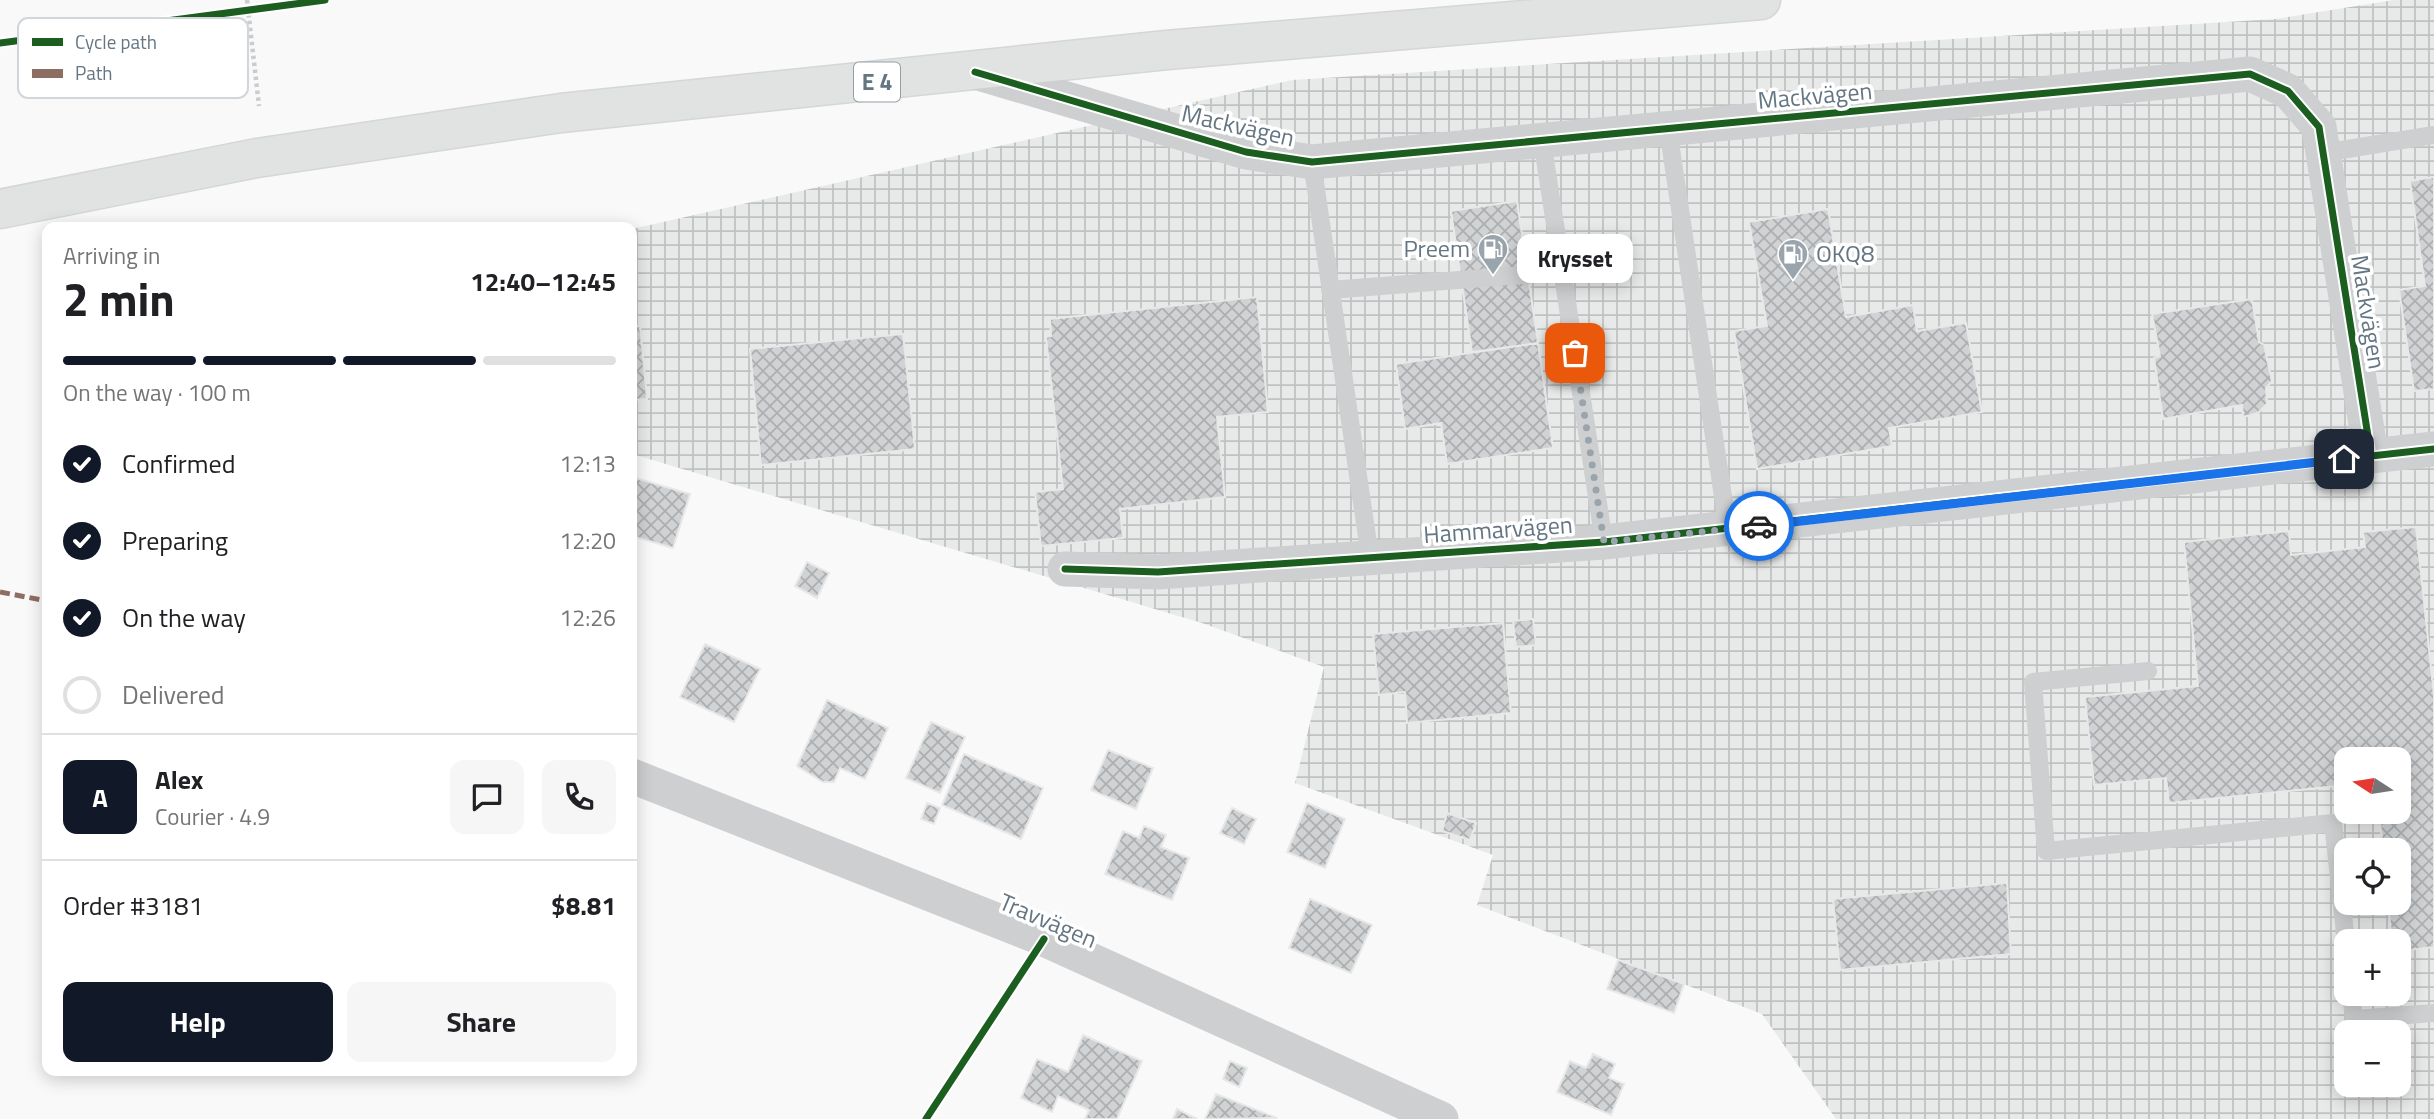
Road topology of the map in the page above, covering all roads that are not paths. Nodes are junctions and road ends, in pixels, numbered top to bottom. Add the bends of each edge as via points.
1 (1761, 0) edge
2 (975, 72) junction
3 (1668, 129) junction
4 (2434, 135) edge
5 (1542, 140) junction
6 (2323, 153) junction
7 (1312, 162) junction
8 (0, 209) edge
9 (1562, 272) junction
10 (1331, 290) junction
11 (2434, 449) edge
12 (2371, 456) junction
13 (1728, 530) junction
14 (1604, 542) junction
15 (1370, 557) junction
16 (1065, 569) dead end
17 (2148, 671) dead end
18 (637, 778) edge
19 (2345, 929) edge
20 (2352, 1006) edge
21 (2434, 1013) edge
22 (1441, 1119) edge

1 - 2 highway, E 4 via 1167,50
2 - 7 street, Mackvägen via 1246,152
2 - 8 highway, E 4 via 561,113 257,158
3 - 5 street, Mackvägen
3 - 6 street, Mackvägen via 2250,75 2288,91 2319,127
3 - 13 lane
4 - 6 lane
5 - 7 street, Mackvägen
5 - 9 lane
6 - 12 street, Mackvägen
7 - 10 lane
9 - 10 lane
9 - 14 lane
10 - 15 lane
11 - 12 street, Hammarvägen
12 - 13 street, Hammarvägen
13 - 14 street, Hammarvägen
14 - 15 street, Hammarvägen
15 - 16 street, Hammarvägen via 1157,572
17 - 19 lane via 2034,682 2046,851 2333,823
18 - 22 street, Travvägen via 1044,939
20 - 21 lane via 2354,1019

